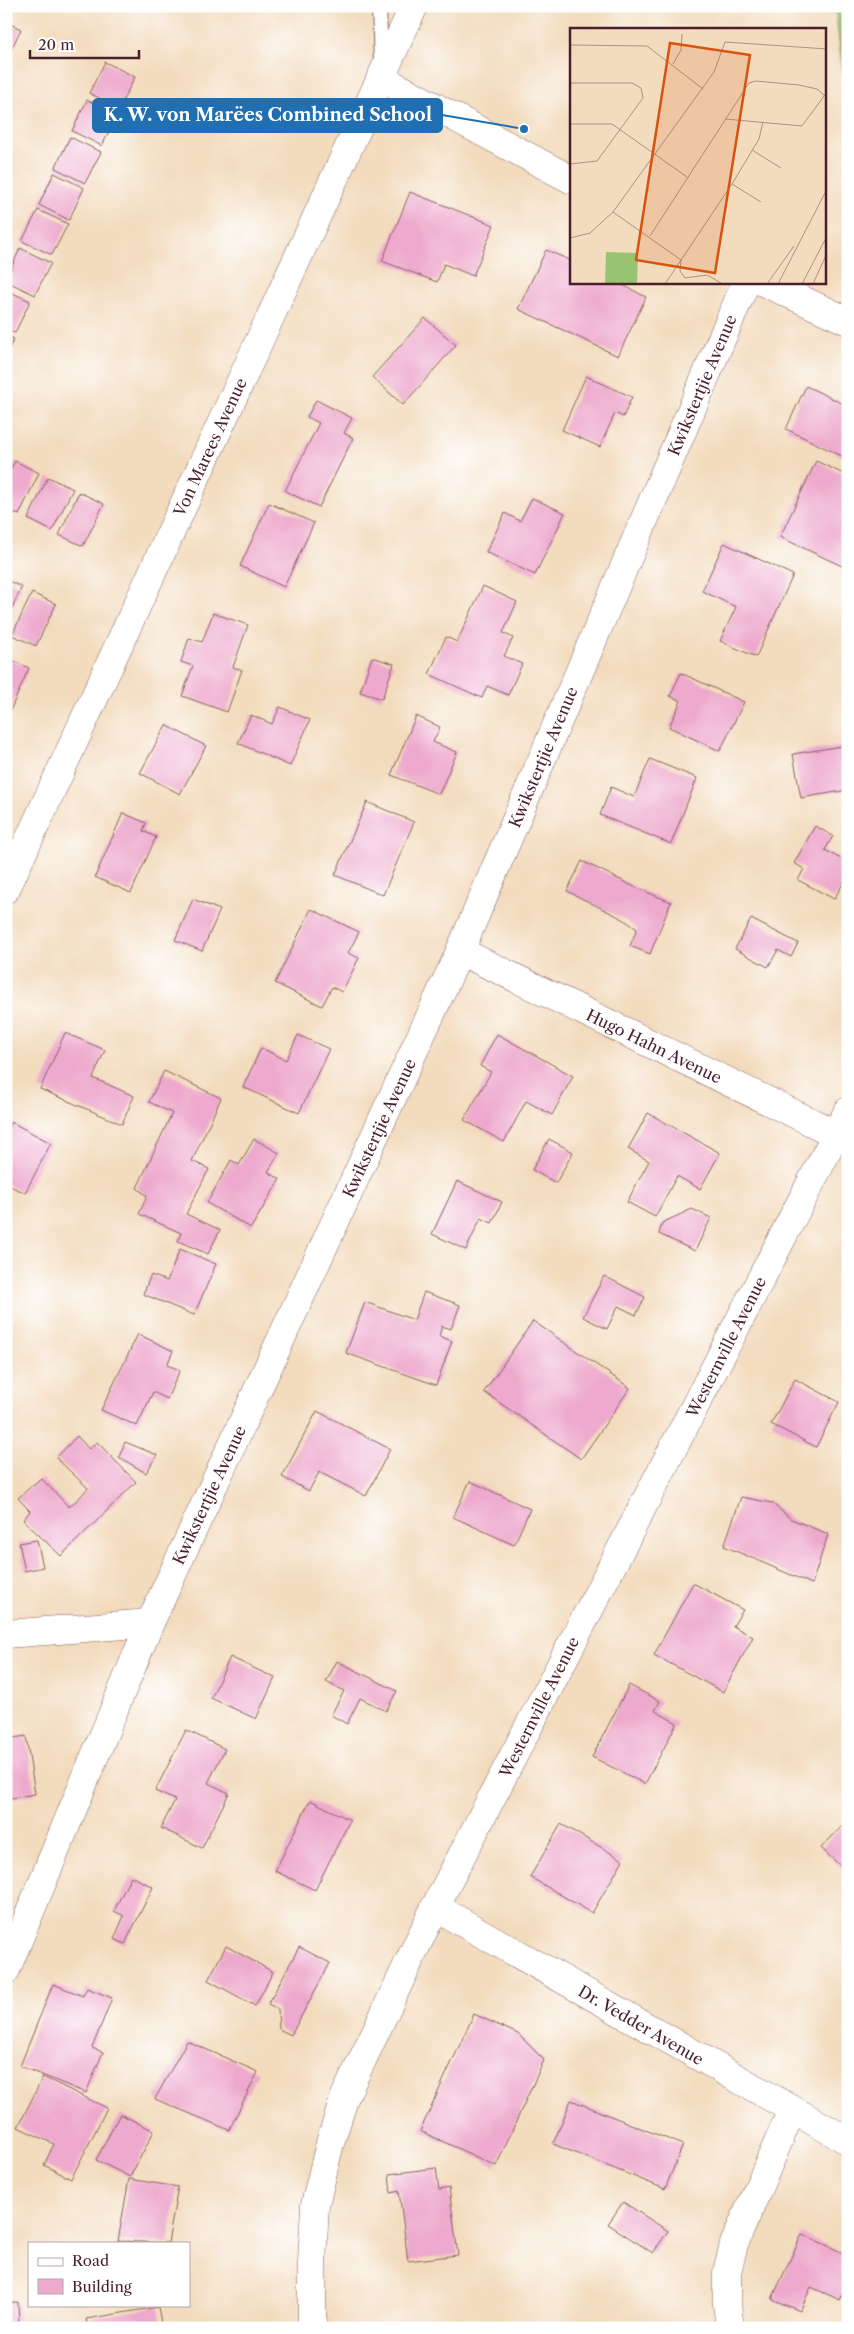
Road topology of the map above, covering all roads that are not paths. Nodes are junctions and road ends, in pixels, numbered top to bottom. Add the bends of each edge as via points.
1 (379, 6) edge
2 (414, 6) edge
3 (381, 78) junction
4 (570, 179) edge
5 (745, 284) edge
6 (767, 284) edge
7 (848, 321) edge
8 (6, 888) edge
9 (460, 951) junction
10 (844, 1128) edge
11 (150, 1623) junction
12 (6, 1634) edge
13 (436, 1907) junction
14 (6, 1970) edge
15 (792, 2110) junction
16 (848, 2141) edge
17 (312, 2328) edge
18 (730, 2328) edge

1 - 3 lane
2 - 3 street, Von Marees Avenue
3 - 4 street
3 - 8 street, Von Marees Avenue
5 - 9 street, Kwikstertjie Avenue
6 - 7 street
9 - 10 street, Hugo Hahn Avenue
9 - 11 street, Kwikstertjie Avenue
10 - 13 street, Westernville Avenue
11 - 12 street
11 - 14 street, Kwikstertjie Avenue
13 - 15 street, Dr. Vedder Avenue
13 - 17 street, Westernville Avenue via 345,2096 330,2143 315,2205
15 - 16 street, Dr. Vedder Avenue
15 - 18 street via 734,2244 728,2272

